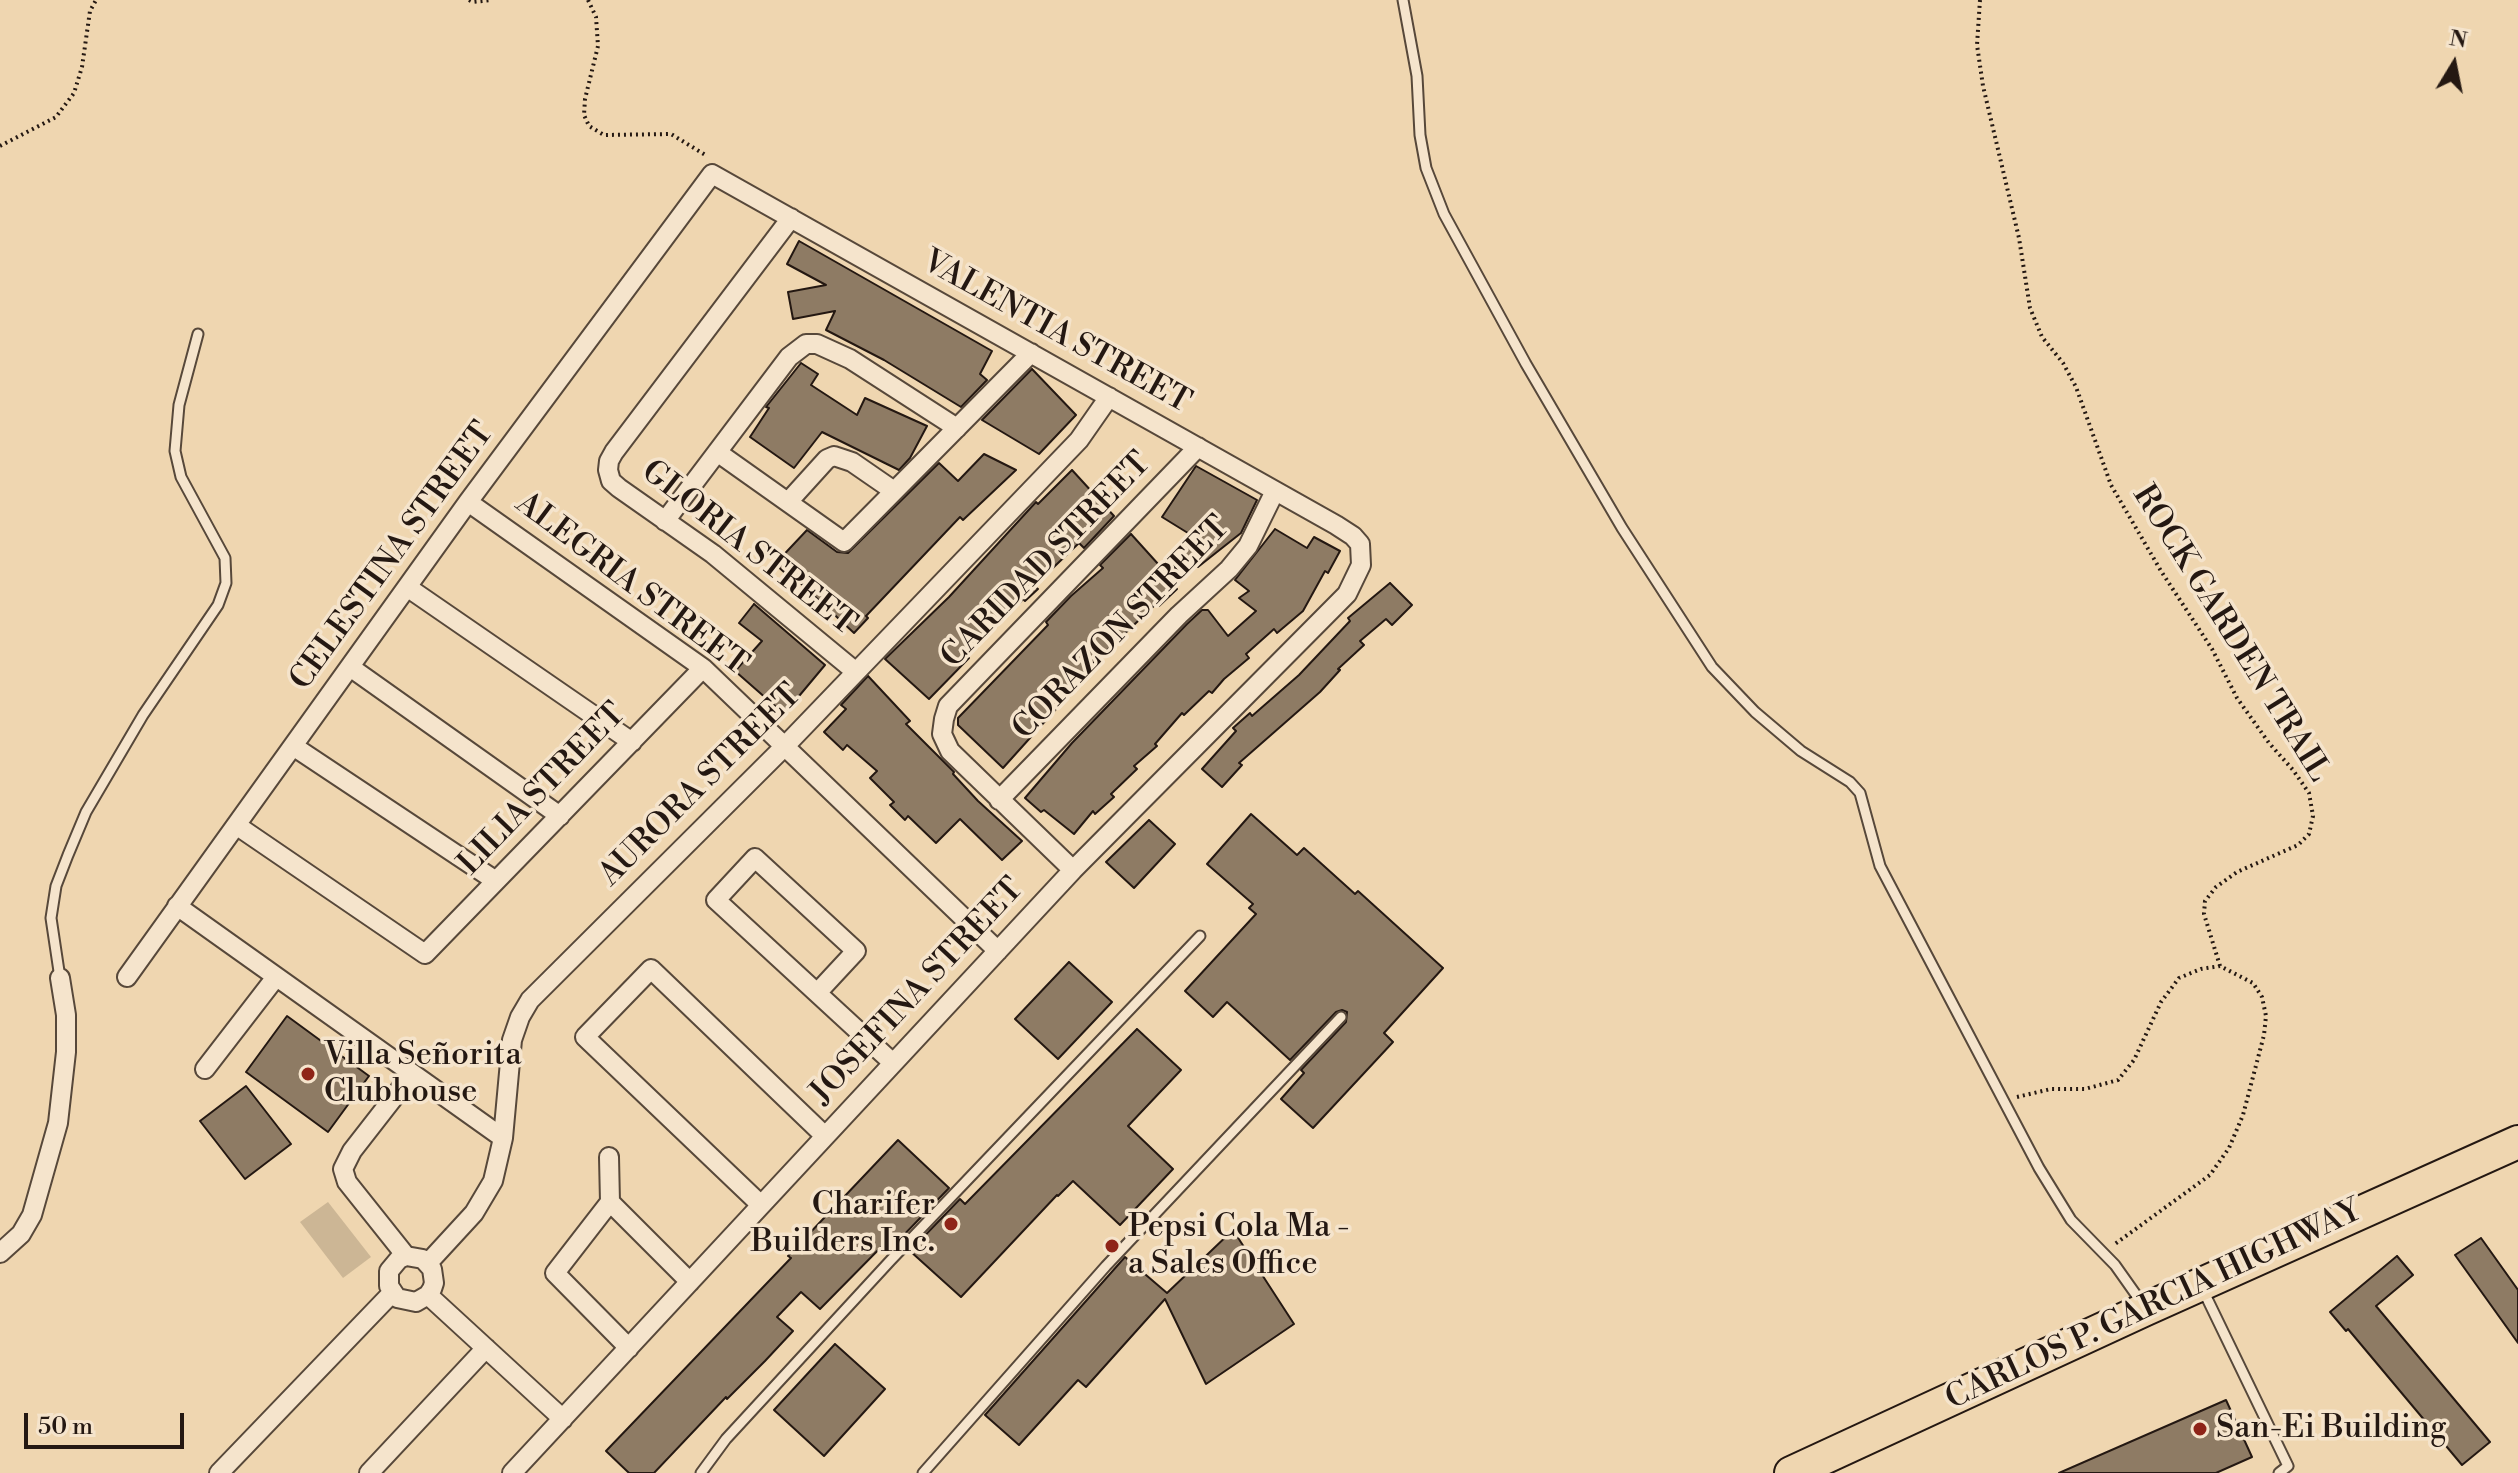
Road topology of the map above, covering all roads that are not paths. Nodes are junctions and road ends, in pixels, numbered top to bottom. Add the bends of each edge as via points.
1 (1403, 0) edge
2 (712, 174) joint
3 (791, 218) junction
4 (198, 334) dead end
5 (1031, 353) junction
6 (1109, 397) junction
7 (957, 428) junction
8 (1198, 447) junction
9 (717, 452) junction
10 (894, 491) junction
11 (1275, 491) junction
12 (468, 502) junction
13 (788, 502) junction
14 (665, 521) junction
15 (1362, 553) joint
16 (407, 587) junction
17 (350, 667) junction
18 (703, 668) junction
19 (856, 672) junction
20 (632, 742) junction
21 (293, 746) junction
22 (785, 746) junction
23 (999, 800) junction
24 (560, 816) junction
25 (236, 825) junction
26 (1073, 870) junction
27 (496, 881) junction
28 (177, 906) junction
29 (1200, 936) dead end
30 (998, 951) junction
31 (127, 977) dead end
32 (276, 977) junction
33 (60, 978) joint
34 (817, 993) junction
35 (1341, 1017) dead end
36 (893, 1063) junction
37 (205, 1069) dead end
38 (412, 1074) junction
39 (825, 1136) junction
40 (503, 1138) junction
41 (2518, 1142) edge
42 (609, 1157) dead end
43 (610, 1202) junction
44 (761, 1205) junction
45 (0, 1253) edge
46 (406, 1256) junction
47 (428, 1263) junction
48 (690, 1282) junction
49 (2200, 1285) junction
50 (392, 1293) junction
51 (428, 1295) junction
52 (2146, 1309) junction
53 (486, 1348) junction
54 (629, 1348) junction
55 (563, 1419) junction
56 (219, 1473) edge
57 (369, 1473) edge
58 (512, 1473) edge
59 (701, 1473) edge
60 (923, 1473) edge
61 (1791, 1473) edge
62 (2279, 1473) edge

1 - 52 lane via 1426,168 1444,214 1493,304 1622,528 1712,667 1755,712 1860,793 1880,866 2039,1168 2071,1220 2126,1278
2 - 3 street, VALENTIA STREET
2 - 12 street, CELESTINA STREET
3 - 5 street, VALENTIA STREET
3 - 14 street, GLORIA STREET via 614,452 608,470 611,481
4 - 33 lane via 179,405 175,451 181,477 225,558 226,583 218,605 143,715 86,812 56,886 51,918
5 - 6 street, VALENTIA STREET
5 - 7 street
6 - 8 street, VALENTIA STREET
6 - 19 street, AURORA STREET via 1079,440
7 - 9 street via 850,359 806,344 789,357
7 - 10 street
8 - 11 street, VALENTIA STREET
8 - 23 street, CARIDAD STREET via 948,706 942,734 950,751
9 - 13 street
9 - 14 street
10 - 13 street via 834,456
10 - 13 street via 844,542
11 - 15 street, VALENTIA STREET via 1353,536
11 - 23 street, CORAZON STREET via 1248,546 1229,569
12 - 16 street, CELESTINA STREET
12 - 18 street, ALEGRIA STREET
14 - 19 street, GLORIA STREET via 764,594
15 - 26 street, JOSEFINA STREET via 1347,594
16 - 17 street, CELESTINA STREET
16 - 20 street
17 - 21 street, CELESTINA STREET
17 - 24 street
18 - 20 street, LILIA STREET
18 - 22 street, ALEGRIA STREET
19 - 22 street, AURORA STREET
20 - 24 street, LILIA STREET
21 - 25 street, CELESTINA STREET
21 - 27 street
22 - 30 street, ALEGRIA STREET
22 - 40 street, AURORA STREET via 530,1000 512,1040
23 - 26 street
24 - 27 street, LILIA STREET
25 - 27 street, LILIA STREET via 425,954
25 - 28 street, CELESTINA STREET
26 - 30 street, JOSEFINA STREET
28 - 31 street, CELESTINA STREET
28 - 32 street
29 - 59 lane via 890,1261
30 - 36 street, JOSEFINA STREET
32 - 37 street
32 - 38 street
33 - 45 street via 66,1052 58,1123 32,1215
34 - 34 street via 716,900 755,858 856,951
34 - 36 street
35 - 60 lane via 1106,1266
36 - 39 street, JOSEFINA STREET
38 - 40 street
38 - 46 street via 343,1169 347,1182
39 - 44 street, JOSEFINA STREET
39 - 44 street via 651,969 585,1037
40 - 47 street, AURORA STREET via 485,1198
41 - 49 highway, CARLOS P. GARCIA HIGHWAY
42 - 43 street
43 - 48 street
43 - 54 street via 555,1273
44 - 48 street, JOSEFINA STREET
46 - 47 street
46 - 50 street via 389,1271
47 - 51 street via 434,1283
48 - 54 street, JOSEFINA STREET
49 - 52 highway, CARLOS P. GARCIA HIGHWAY
49 - 62 lane via 2288,1466
50 - 51 street via 410,1302
50 - 56 street
51 - 53 street
52 - 61 highway, CARLOS P. GARCIA HIGHWAY
53 - 55 street
53 - 57 street
54 - 55 street, JOSEFINA STREET
55 - 58 street, JOSEFINA STREET

